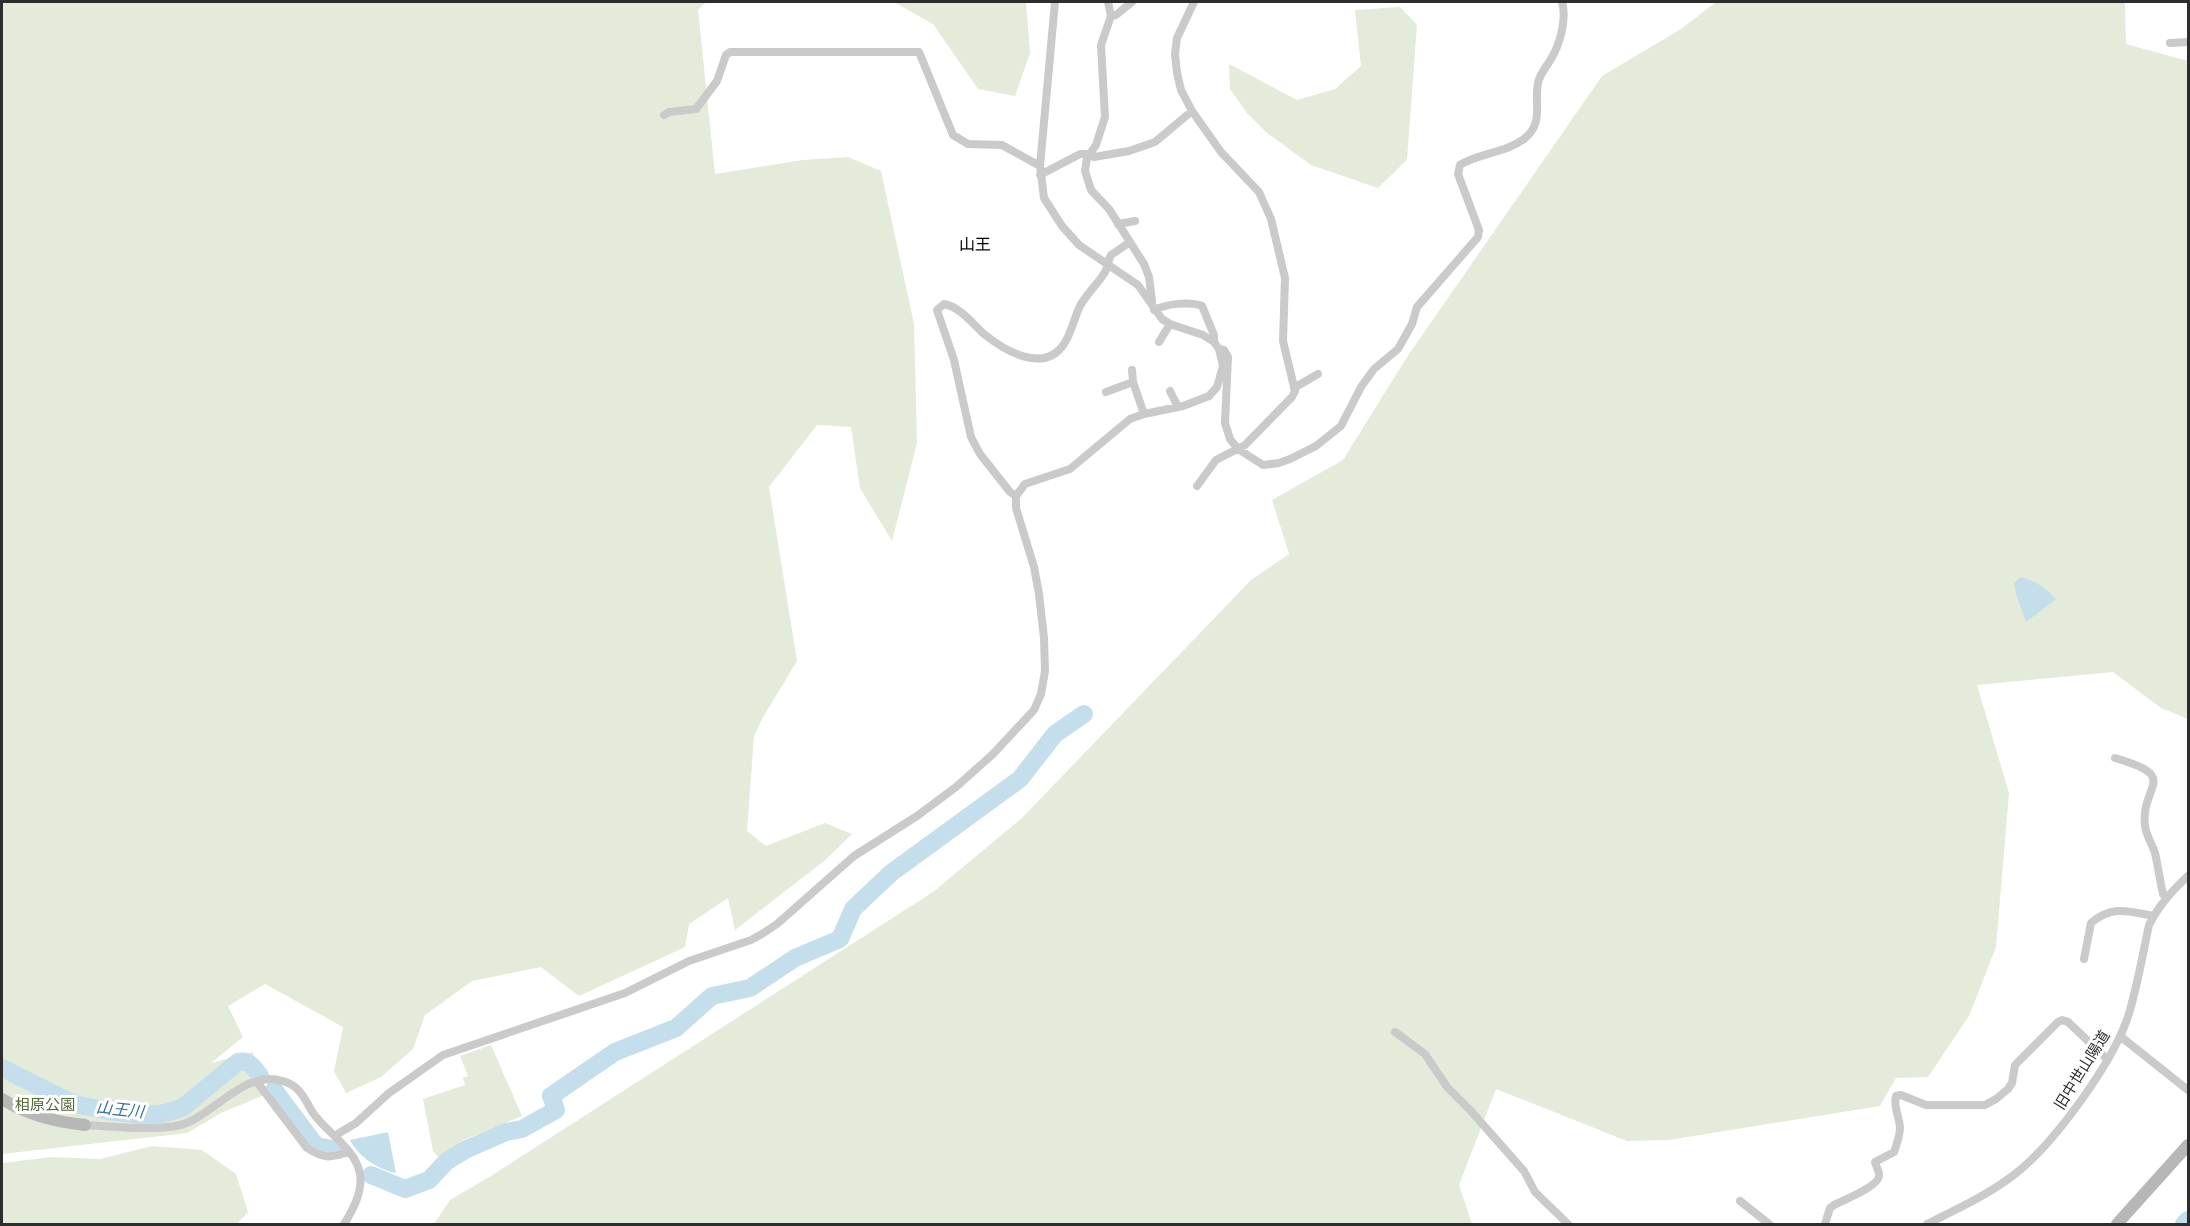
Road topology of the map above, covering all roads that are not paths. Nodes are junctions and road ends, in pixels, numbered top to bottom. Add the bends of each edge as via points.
1 (1055, 2) edge
2 (1108, 2) edge
3 (1132, 2) edge
4 (1194, 2) edge
5 (1562, 2) edge
6 (1111, 16) junction
7 (2188, 42) edge
8 (2170, 43) dead end
9 (1192, 111) junction
10 (664, 115) dead end
11 (1090, 155) junction
12 (1040, 171) junction
13 (1135, 221) dead end
14 (1118, 224) junction
15 (1130, 242) junction
16 (1108, 264) junction
17 (1153, 307) junction
18 (1170, 324) junction
19 (1159, 342) dead end
20 (1216, 346) junction
21 (1132, 370) dead end
22 (1318, 374) dead end
23 (1133, 382) junction
24 (1294, 388) junction
25 (1170, 391) dead end
26 (1106, 392) dead end
27 (1178, 407) junction
28 (1144, 414) junction
29 (1238, 449) junction
30 (1197, 486) dead end
31 (1016, 496) junction
32 (2115, 758) dead end
33 (2188, 876) edge
34 (2166, 898) junction
35 (2154, 916) junction
36 (2084, 959) dead end
37 (1395, 1032) dead end
38 (2120, 1036) junction
39 (2107, 1059) junction
40 (256, 1082) junction
41 (2188, 1090) edge
42 (2, 1099) edge
43 (85, 1125) joint
44 (336, 1135) junction
45 (2188, 1145) edge
46 (348, 1152) junction
47 (1740, 1201) dead end
48 (344, 1224) edge
49 (1568, 1224) edge
50 (1769, 1224) edge
51 (1825, 1224) edge
52 (1927, 1224) edge
53 (2117, 1224) edge

1 - 12 street
2 - 6 street
3 - 6 street
4 - 9 street via 1177,38 1175,54 1181,90
5 - 29 street via 1565,10 1557,48 1538,82 1537,121 1524,139 1460,165 1458,174 1479,230 1478,237 1418,307 1398,349 1374,369 1341,426 1316,446 1269,465
6 - 11 street via 1101,45 1105,117
7 - 8 street
9 - 11 street via 1155,142 1128,151
9 - 24 street via 1221,152 1259,192 1271,219 1285,278 1283,341
10 - 12 street via 696,109 717,81 730,52 918,52 953,135 968,144 1002,145
11 - 12 street via 1080,154
11 - 14 street via 1085,171 1091,190
12 - 16 street via 1044,198 1062,226 1079,245
13 - 14 street
14 - 15 street
15 - 16 street via 1111,255
15 - 17 street via 1147,270
16 - 17 street via 1138,285
16 - 31 street via 1080,305 1063,345 1041,360 1032,360 987,336 955,308 944,304 937,310 954,360 971,437 980,454
17 - 18 street
17 - 20 street via 1202,306
18 - 19 street
18 - 20 street via 1203,335
20 - 27 street via 1223,366 1217,387 1209,396
20 - 29 street via 1228,357 1227,434
21 - 23 street
22 - 24 street
23 - 26 street
23 - 28 street
24 - 29 street via 1292,398
25 - 27 street
27 - 28 street
28 - 31 street via 1130,420 1070,469 1030,481
29 - 30 street via 1216,460
31 - 44 street via 1039,594 1045,671 1034,710 993,754 948,793 854,856 762,934 689,961 625,993 443,1055
32 - 34 street via 2136,763 2153,778 2145,826
33 - 34 street, 旧中世山陽道
34 - 35 street, 旧中世山陽道
35 - 36 street via 2122,909 2100,915 2091,923
35 - 38 street, 旧中世山陽道 via 2130,1012
37 - 49 street via 1425,1054 1447,1087 1524,1171 1535,1192
38 - 39 street, 旧中世山陽道
38 - 41 street
39 - 51 street via 2062,1020 2015,1065 2008,1089 1985,1105 1926,1105 1896,1096 1900,1125 1894,1152 1875,1162 1878,1180 1830,1208
39 - 52 street, 旧中世山陽道 via 2074,1112 2018,1172 1998,1187
40 - 43 street via 188,1123 141,1127
40 - 44 street via 268,1079 296,1087 316,1117
40 - 46 street via 307,1148 327,1158
42 - 43 main road via 31,1114
44 - 46 street
45 - 53 main road
46 - 48 street via 359,1169 361,1181
47 - 50 street

